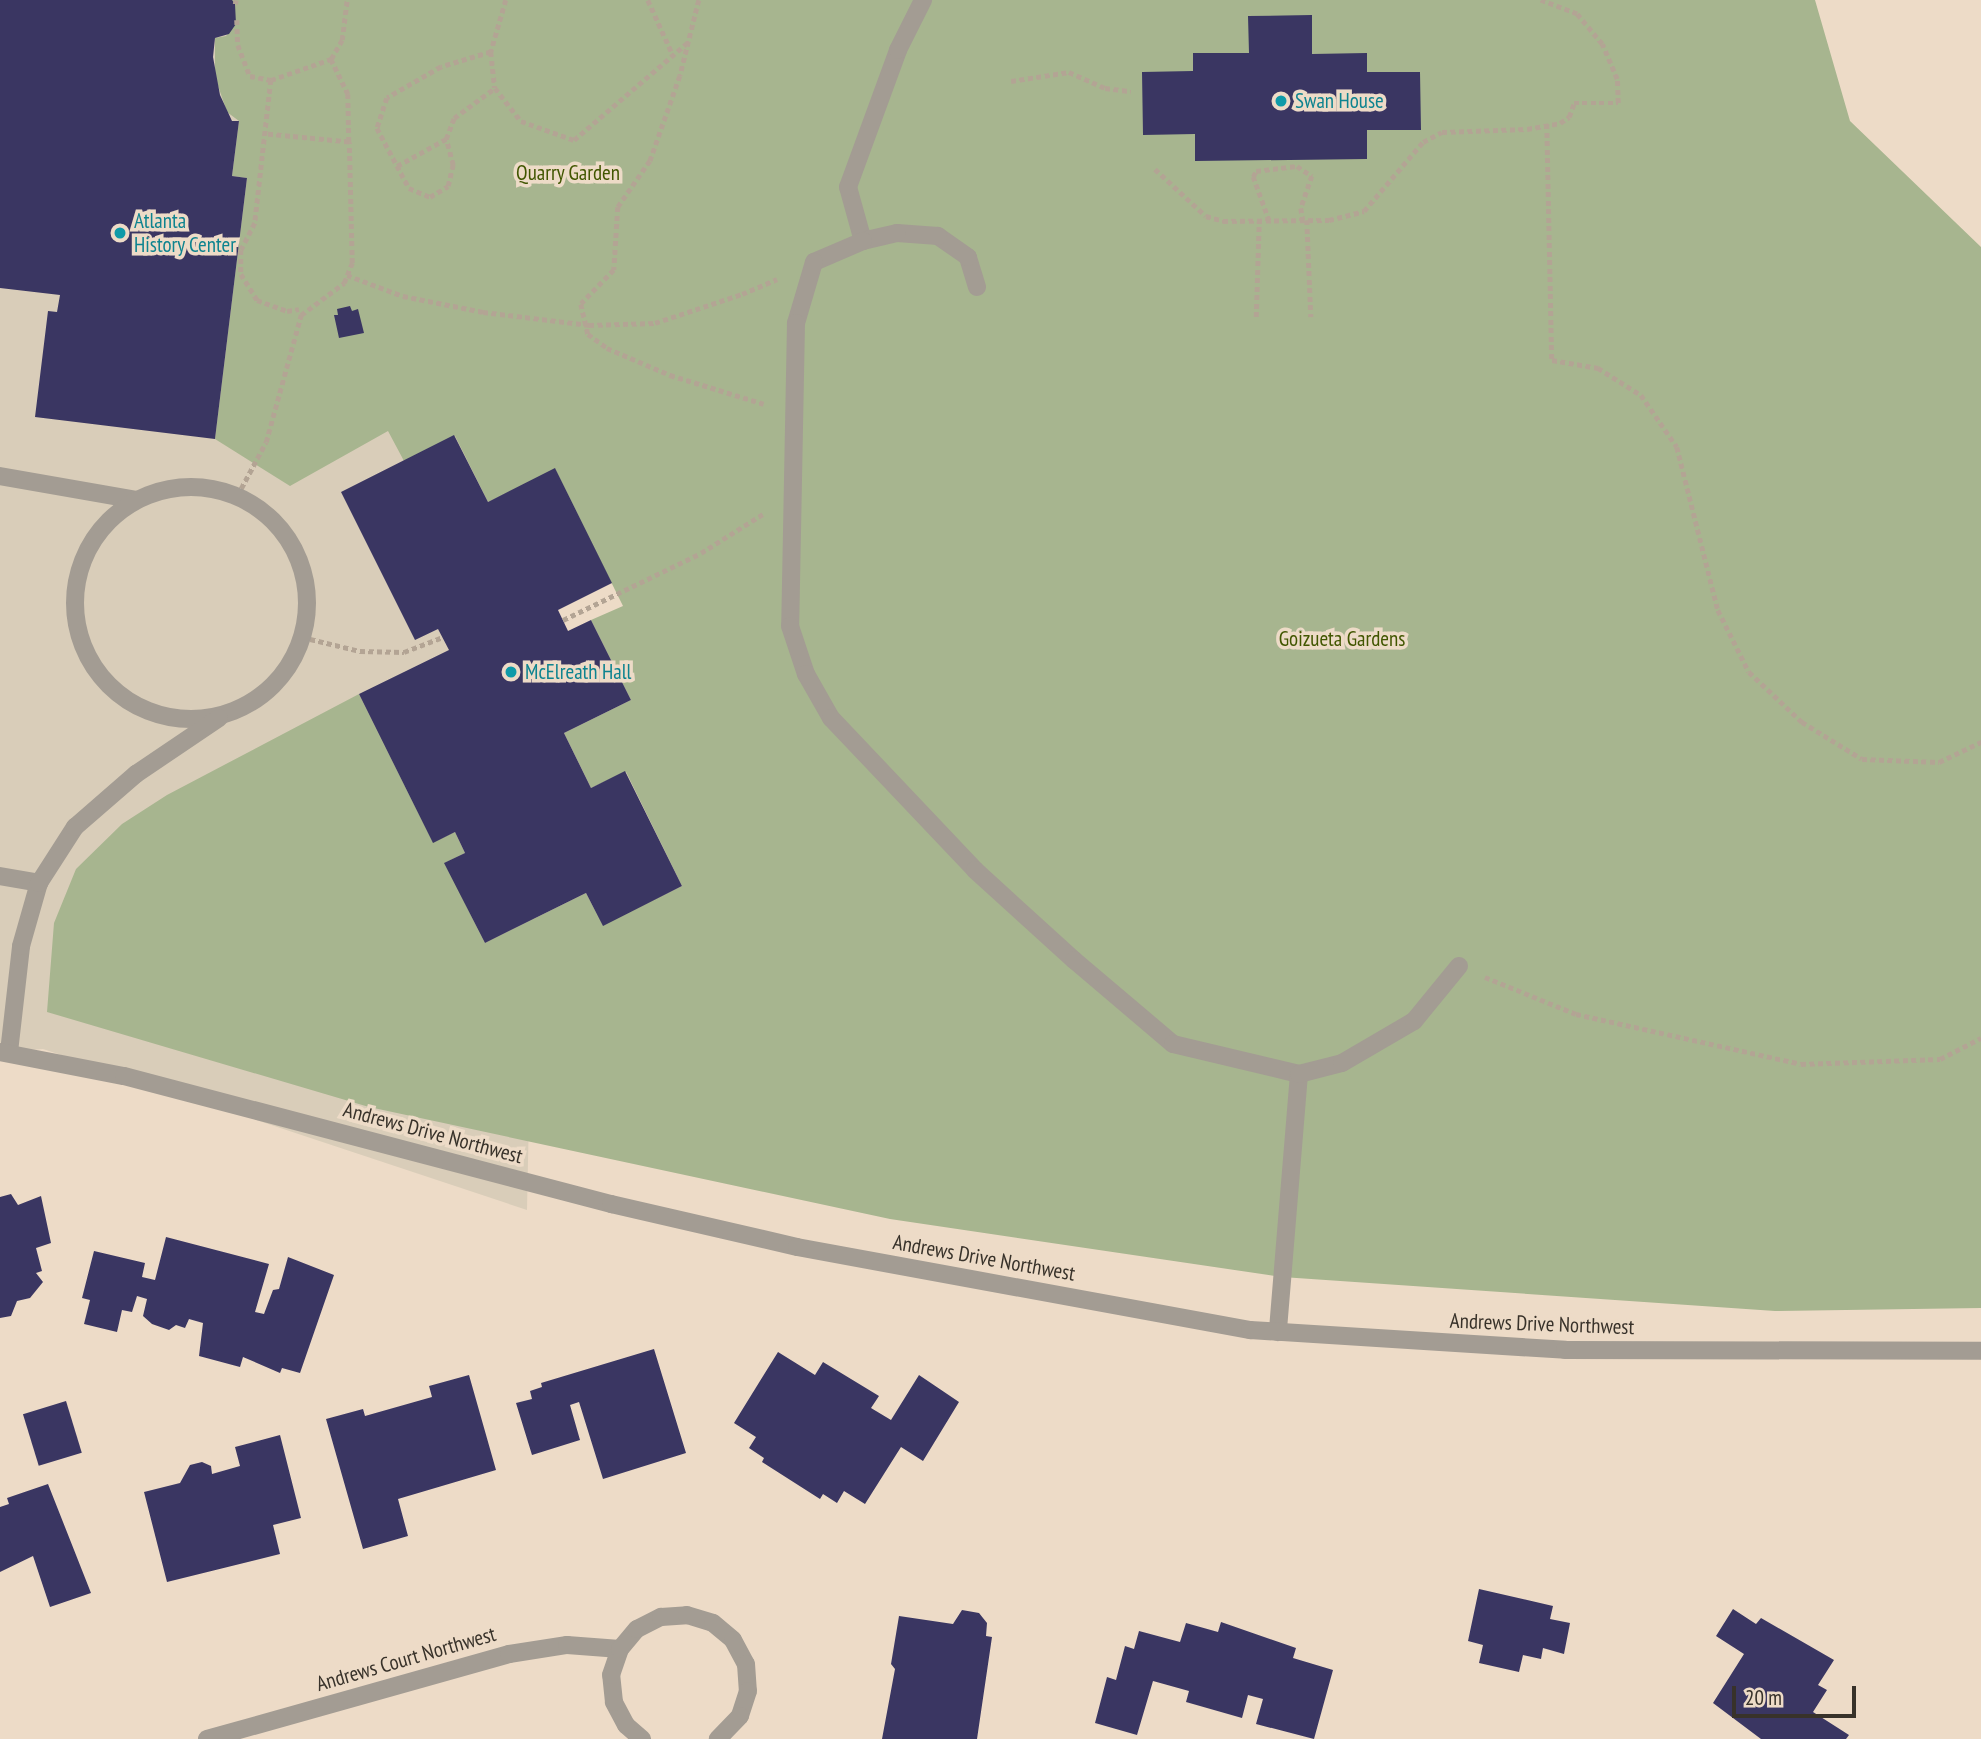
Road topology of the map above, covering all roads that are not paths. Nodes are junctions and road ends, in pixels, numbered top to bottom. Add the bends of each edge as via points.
1 (923, 0) edge
2 (863, 241) junction
3 (977, 287) dead end
4 (0, 476) edge
5 (136, 500) junction
6 (222, 715) junction
7 (0, 876) edge
8 (39, 883) junction
9 (1459, 966) road end
10 (5, 1052) edge
11 (1299, 1074) junction
12 (1278, 1332) junction
13 (1981, 1351) edge
14 (620, 1649) junction
15 (208, 1739) edge
16 (642, 1739) edge
17 (718, 1739) edge

1 - 2 street via 898,50 848,187
2 - 3 street via 897,233 938,236 968,257
2 - 11 street via 814,262 796,323 790,626 806,674 831,718 975,870 1173,1044
4 - 5 street
5 - 6 street via 115,514 84,556 77,582 79,633 103,679 123,697 170,717
5 - 6 street via 186,486 237,496 260,509 294,548 307,598 302,637 285,672 268,691
6 - 8 street via 136,774 75,827
7 - 8 street
8 - 10 street via 21,946
9 - 11 street via 1414,1021 1342,1063
10 - 12 street, Andrews Drive Northwest via 124,1076 611,1204 797,1247
11 - 12 street
12 - 13 street, Andrews Drive Northwest via 1565,1350
14 - 15 street, Andrews Court Northwest via 567,1645 509,1654
14 - 16 street via 611,1675 614,1702 626,1725
14 - 17 street via 637,1629 661,1617 687,1615 713,1623 733,1640 746,1664 748,1691 740,1716

